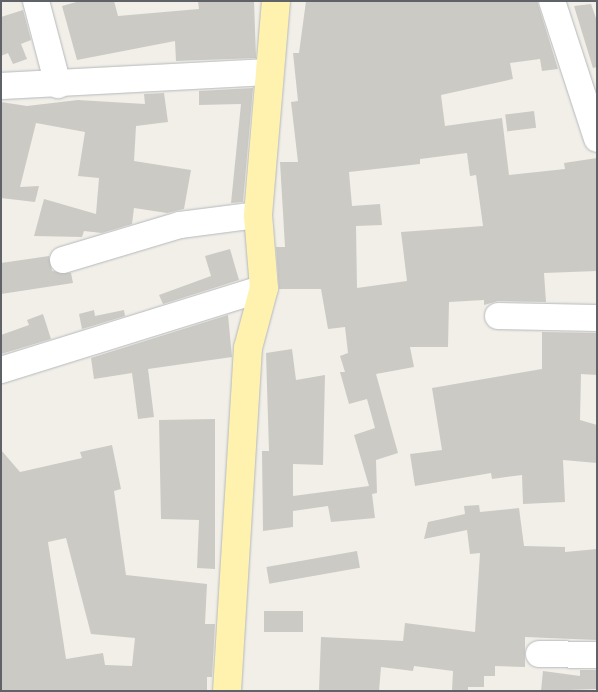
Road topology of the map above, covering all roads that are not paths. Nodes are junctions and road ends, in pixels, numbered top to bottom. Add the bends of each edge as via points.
1 (36, 1) edge
2 (276, 1) edge
3 (552, 1) edge
4 (270, 72) junction
5 (58, 85) junction
6 (1, 86) edge
7 (597, 139) edge
8 (258, 215) junction
9 (63, 260) dead end
10 (264, 288) junction
11 (498, 316) dead end
12 (597, 318) edge
13 (1, 370) edge
14 (539, 654) dead end
15 (597, 654) edge
16 (227, 691) edge

1 - 5 street
2 - 4 main road
3 - 7 street
4 - 5 street
4 - 8 main road
5 - 6 street
8 - 9 street via 180,225
8 - 10 main road
10 - 13 street
10 - 16 main road via 248,348
11 - 12 street
14 - 15 street

